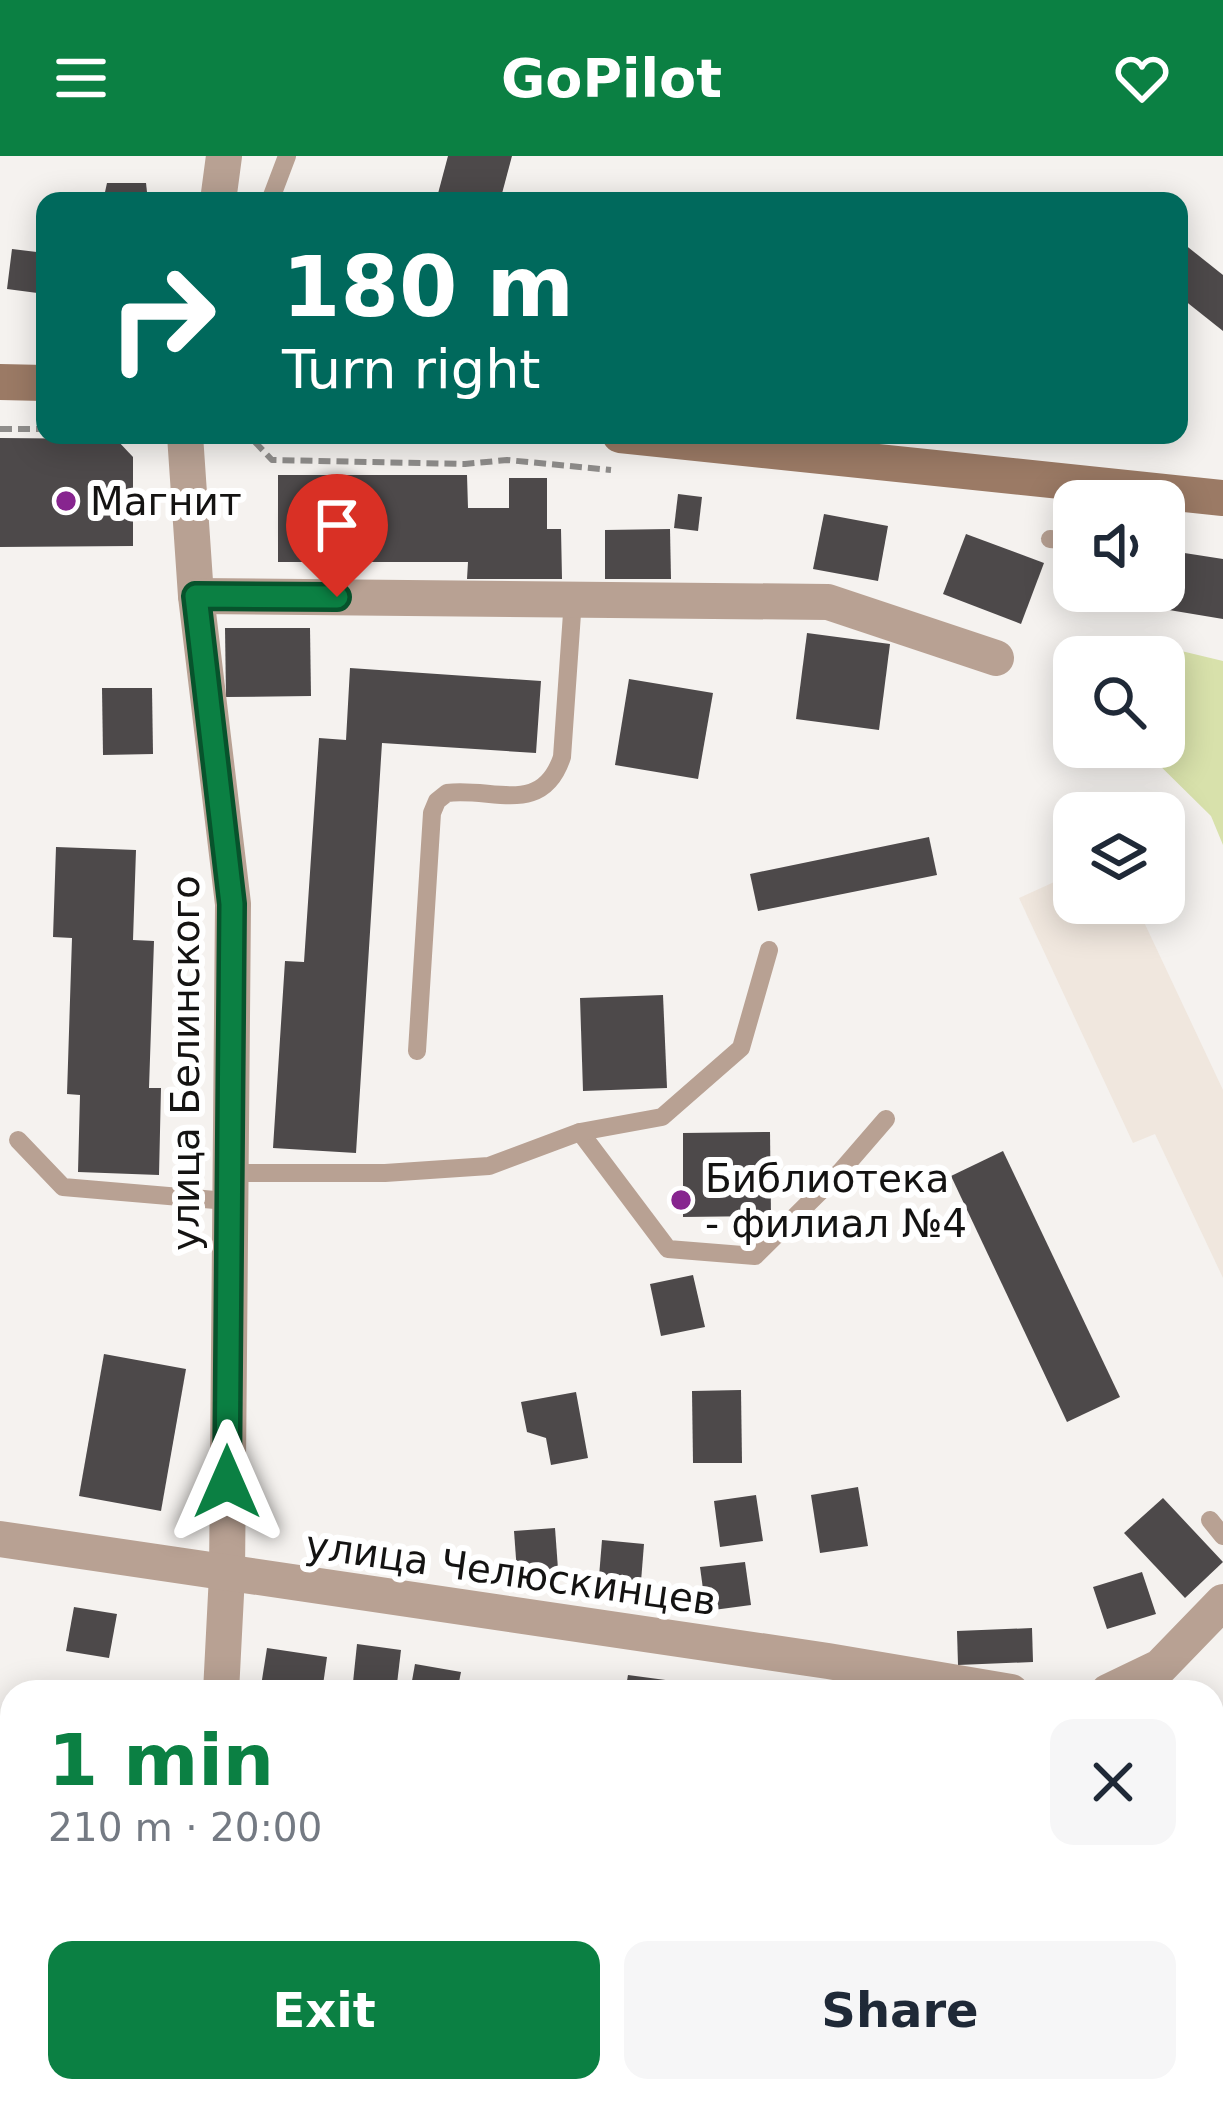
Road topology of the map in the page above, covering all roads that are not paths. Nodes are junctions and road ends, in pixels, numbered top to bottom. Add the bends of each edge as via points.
1 (224, 156) edge
2 (287, 156) edge
3 (219, 192) edge
4 (273, 192) edge
5 (0, 382) edge
6 (36, 383) edge
7 (186, 444) edge
8 (895, 449) edge
9 (622, 453) edge
10 (1055, 480) edge
11 (1185, 496) edge
12 (1223, 498) edge
13 (1050, 539) dead end
14 (1053, 539) edge
15 (196, 596) junction
16 (573, 599) junction
17 (996, 658) dead end
18 (769, 950) dead end
19 (417, 1051) dead end
20 (886, 1119) dead end
21 (580, 1132) junction
22 (18, 1140) dead end
23 (228, 1187) junction
24 (1210, 1520) dead end
25 (1223, 1536) edge
26 (0, 1539) edge
27 (227, 1575) junction
28 (1223, 1602) edge
29 (222, 1680) edge
30 (940, 1680) edge
31 (1133, 1680) edge

1 - 3 street
2 - 4 lane
5 - 6 main road
7 - 15 street, улица Белинского
8 - 9 main road
8 - 10 main road
11 - 12 main road
13 - 14 lane
15 - 16 street
15 - 23 street, улица Белинского via 232,904
16 - 17 street via 828,602
16 - 19 lane via 556,774 521,796 446,793 436,801
18 - 21 lane via 741,1048 662,1117
20 - 21 lane via 755,1256 668,1249
21 - 23 lane via 489,1166
22 - 23 lane via 63,1186
23 - 27 street, улица Белинского
24 - 25 lane
26 - 27 street, улица Челюскинцев
27 - 29 street, улица Белинского
27 - 30 street, улица Челюскинцев
28 - 31 street via 1160,1667

